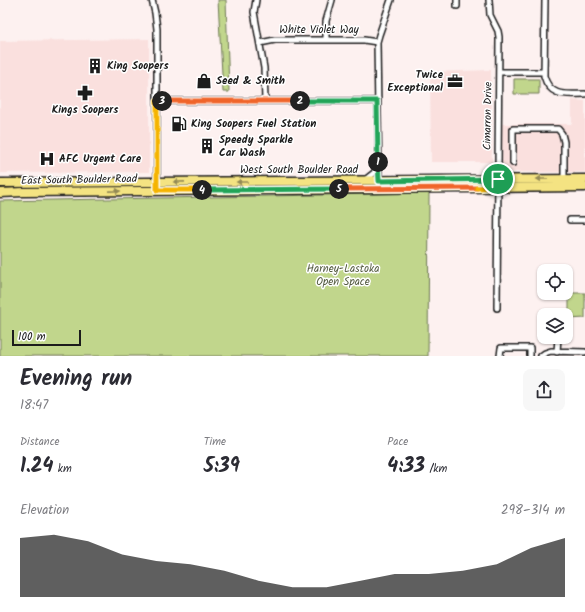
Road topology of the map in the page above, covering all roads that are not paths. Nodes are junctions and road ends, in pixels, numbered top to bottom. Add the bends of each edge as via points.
1 (152, 0) edge
2 (256, 0) edge
3 (332, 0) edge
4 (391, 0) edge
5 (489, 0) edge
6 (545, 0) edge
7 (326, 40) junction
8 (377, 42) junction
9 (260, 43) junction
10 (499, 72) junction
11 (544, 72) junction
12 (585, 94) edge
13 (157, 101) junction
14 (265, 101) junction
15 (377, 101) junction
16 (513, 163) dead end
17 (378, 164) junction
18 (585, 179) edge
19 (364, 181) junction
20 (0, 183) edge
21 (498, 183) junction
22 (564, 183) junction
23 (379, 185) junction
24 (157, 186) junction
25 (585, 187) edge
26 (0, 193) edge
27 (570, 220) dead end
28 (585, 220) edge
29 (497, 308) dead end
30 (558, 344) edge
31 (558, 352) junction
32 (585, 352) edge
33 (500, 356) edge
34 (530, 356) edge
35 (541, 356) edge

1 - 13 street via 157,29
2 - 9 street via 254,12
3 - 7 street via 326,21
4 - 8 street
5 - 10 street, Cimarron Drive via 490,15 499,37
6 - 11 street
7 - 8 street, White Violet Way
7 - 9 street, White Violet Way via 275,40
8 - 15 street
9 - 14 street
10 - 11 street
10 - 21 street, Cimarron Drive
11 - 12 street via 548,86 554,91 561,94
13 - 14 street
13 - 24 street
14 - 15 street
15 - 17 street
16 - 22 street via 513,129 558,129 564,142
17 - 19 street via 374,173
17 - 23 street
18 - 22 main road, West South Boulder Road
19 - 23 main road, West South Boulder Road
19 -> 24 main road, West South Boulder Road
20 - 24 main road, East South Boulder Road
21 - 22 main road, West South Boulder Road
21 - 23 main road, West South Boulder Road
21 - 29 street, Cimarron Drive
22 - 25 main road, West South Boulder Road
23 - 24 main road, West South Boulder Road
26 -> 24 main road, East South Boulder Road
27 - 28 street
30 - 31 street
31 - 32 street
31 - 35 street via 545,353
33 - 34 street via 501,348 530,348

